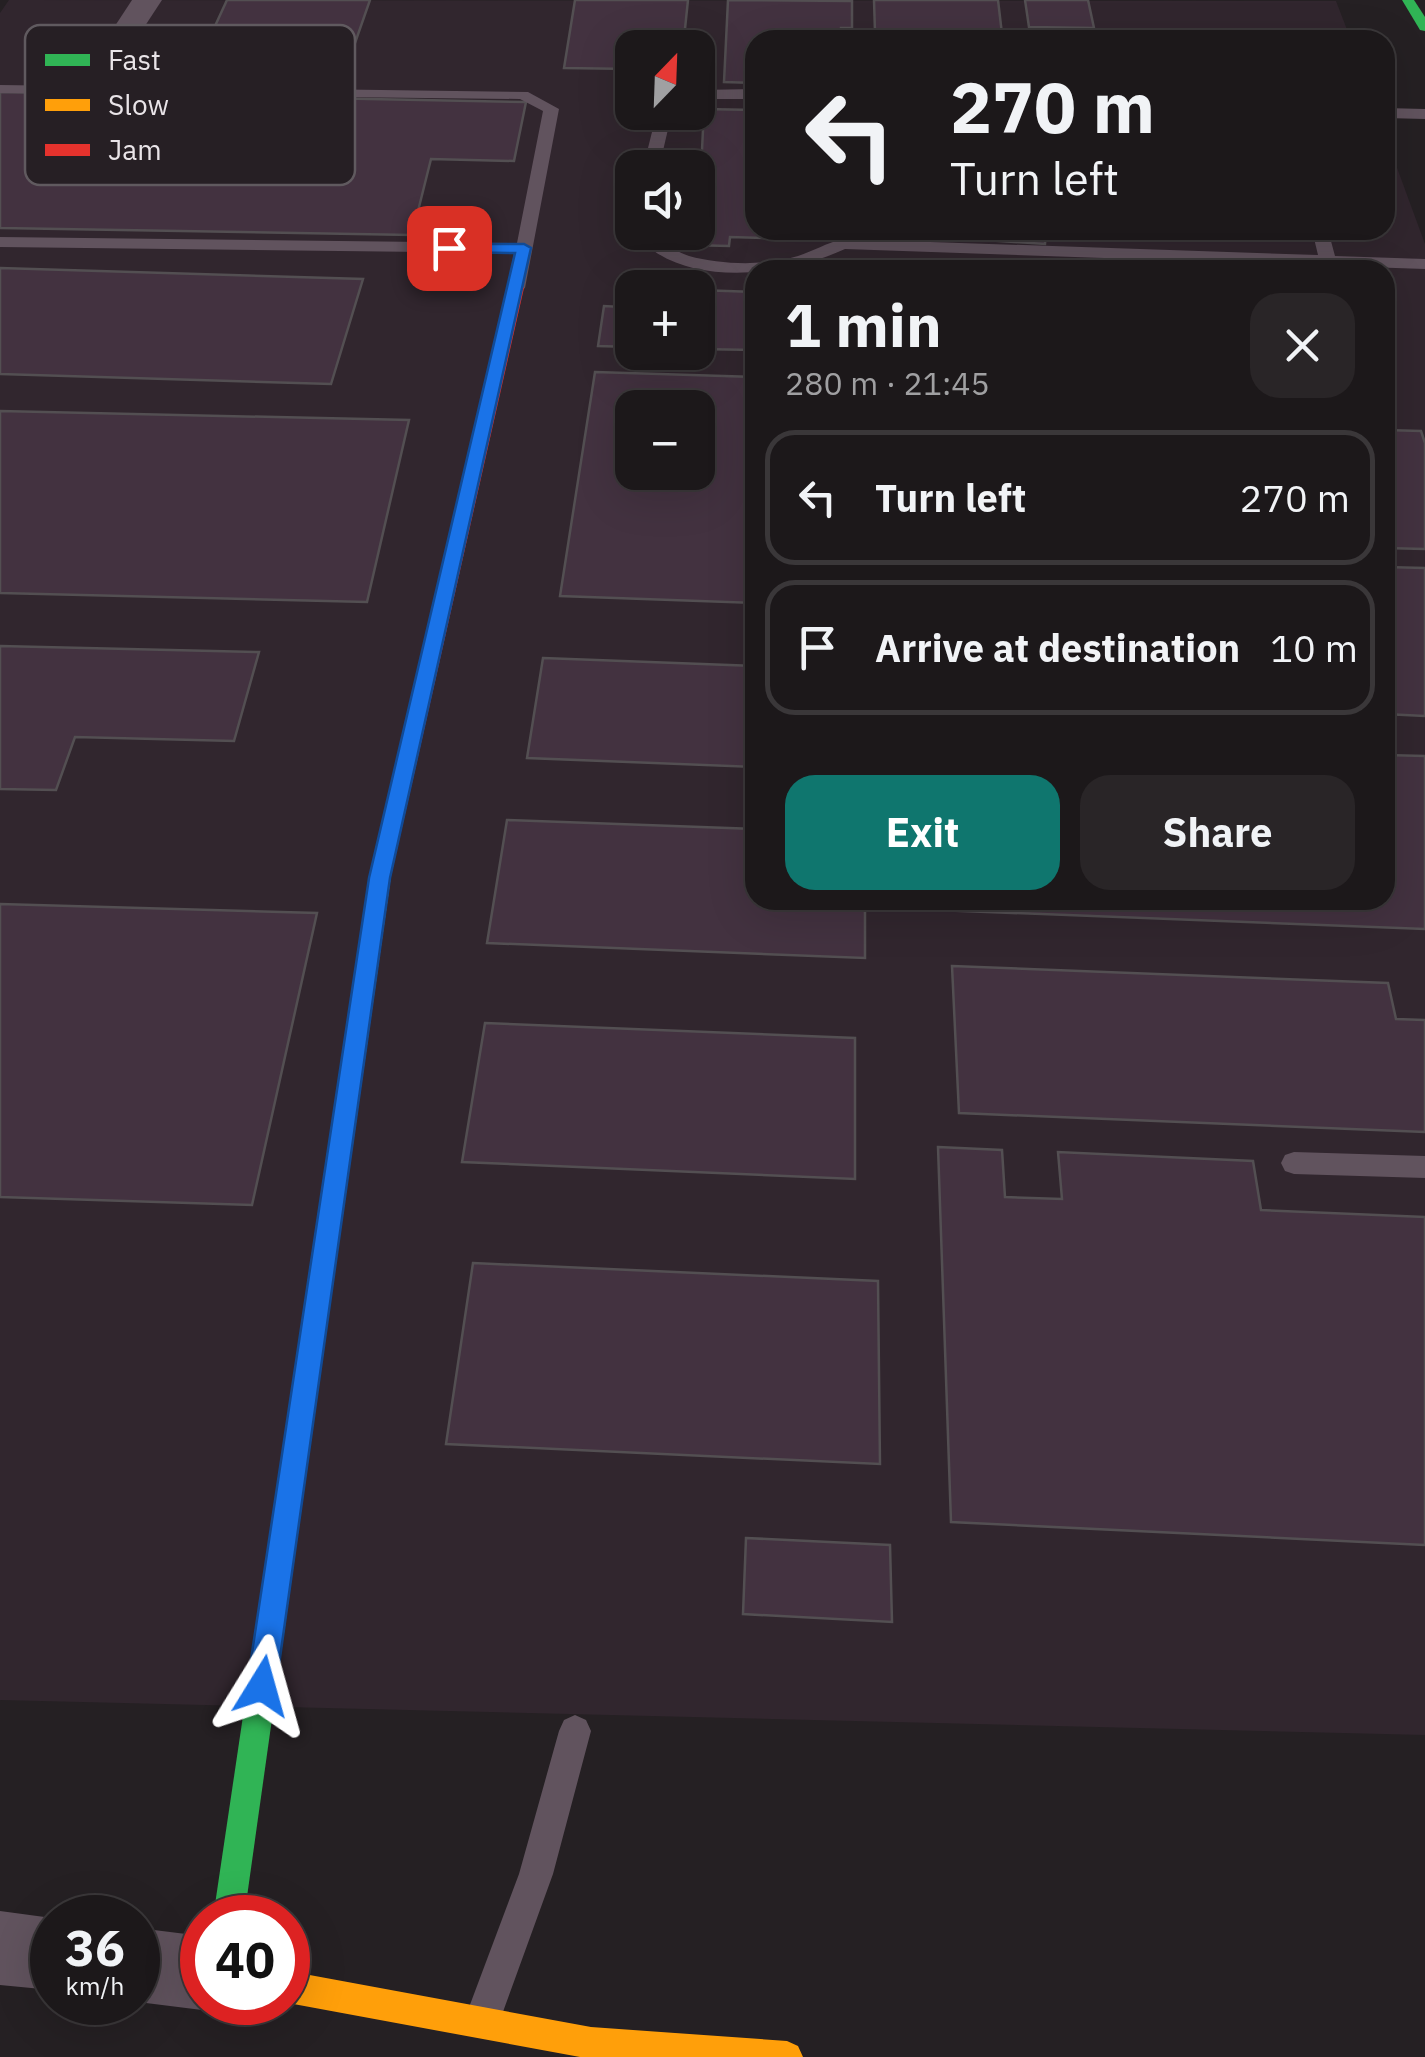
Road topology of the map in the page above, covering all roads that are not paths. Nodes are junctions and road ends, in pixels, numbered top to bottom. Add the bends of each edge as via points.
1 (147, 0) edge
2 (1408, 0) edge
3 (131, 25) edge
4 (1425, 27) edge
5 (0, 89) edge
6 (25, 89) edge
7 (355, 93) edge
8 (745, 94) edge
9 (715, 95) edge
10 (1395, 113) edge
11 (1425, 114) edge
12 (1322, 240) edge
13 (0, 242) edge
14 (524, 248) junction
15 (656, 250) edge
16 (1327, 258) junction
17 (797, 260) edge
18 (1360, 260) edge
19 (1395, 262) edge
20 (745, 264) edge
21 (1425, 264) edge
22 (516, 288) joint
23 (1294, 1163) dead end
24 (1425, 1167) edge
25 (575, 1731) dead end
26 (231, 1895) edge
27 (0, 1948) edge
28 (30, 1951) edge
29 (310, 1991) edge
30 (482, 2022) junction
31 (591, 2050) edge
32 (787, 2057) edge

1 - 3 street
2 - 4 street
5 - 6 lane
7 - 14 lane via 504,94 540,100 551,109
8 - 9 lane
10 - 11 lane
12 - 16 lane
13 - 14 lane
14 - 22 lane
15 - 20 lane via 676,261
16 - 17 lane via 842,244
16 - 18 lane
19 - 21 lane
22 - 26 street via 379,878
23 - 24 lane
25 - 30 lane via 536,1874
27 - 28 street
29 - 30 street
30 - 31 street
31 - 32 street

